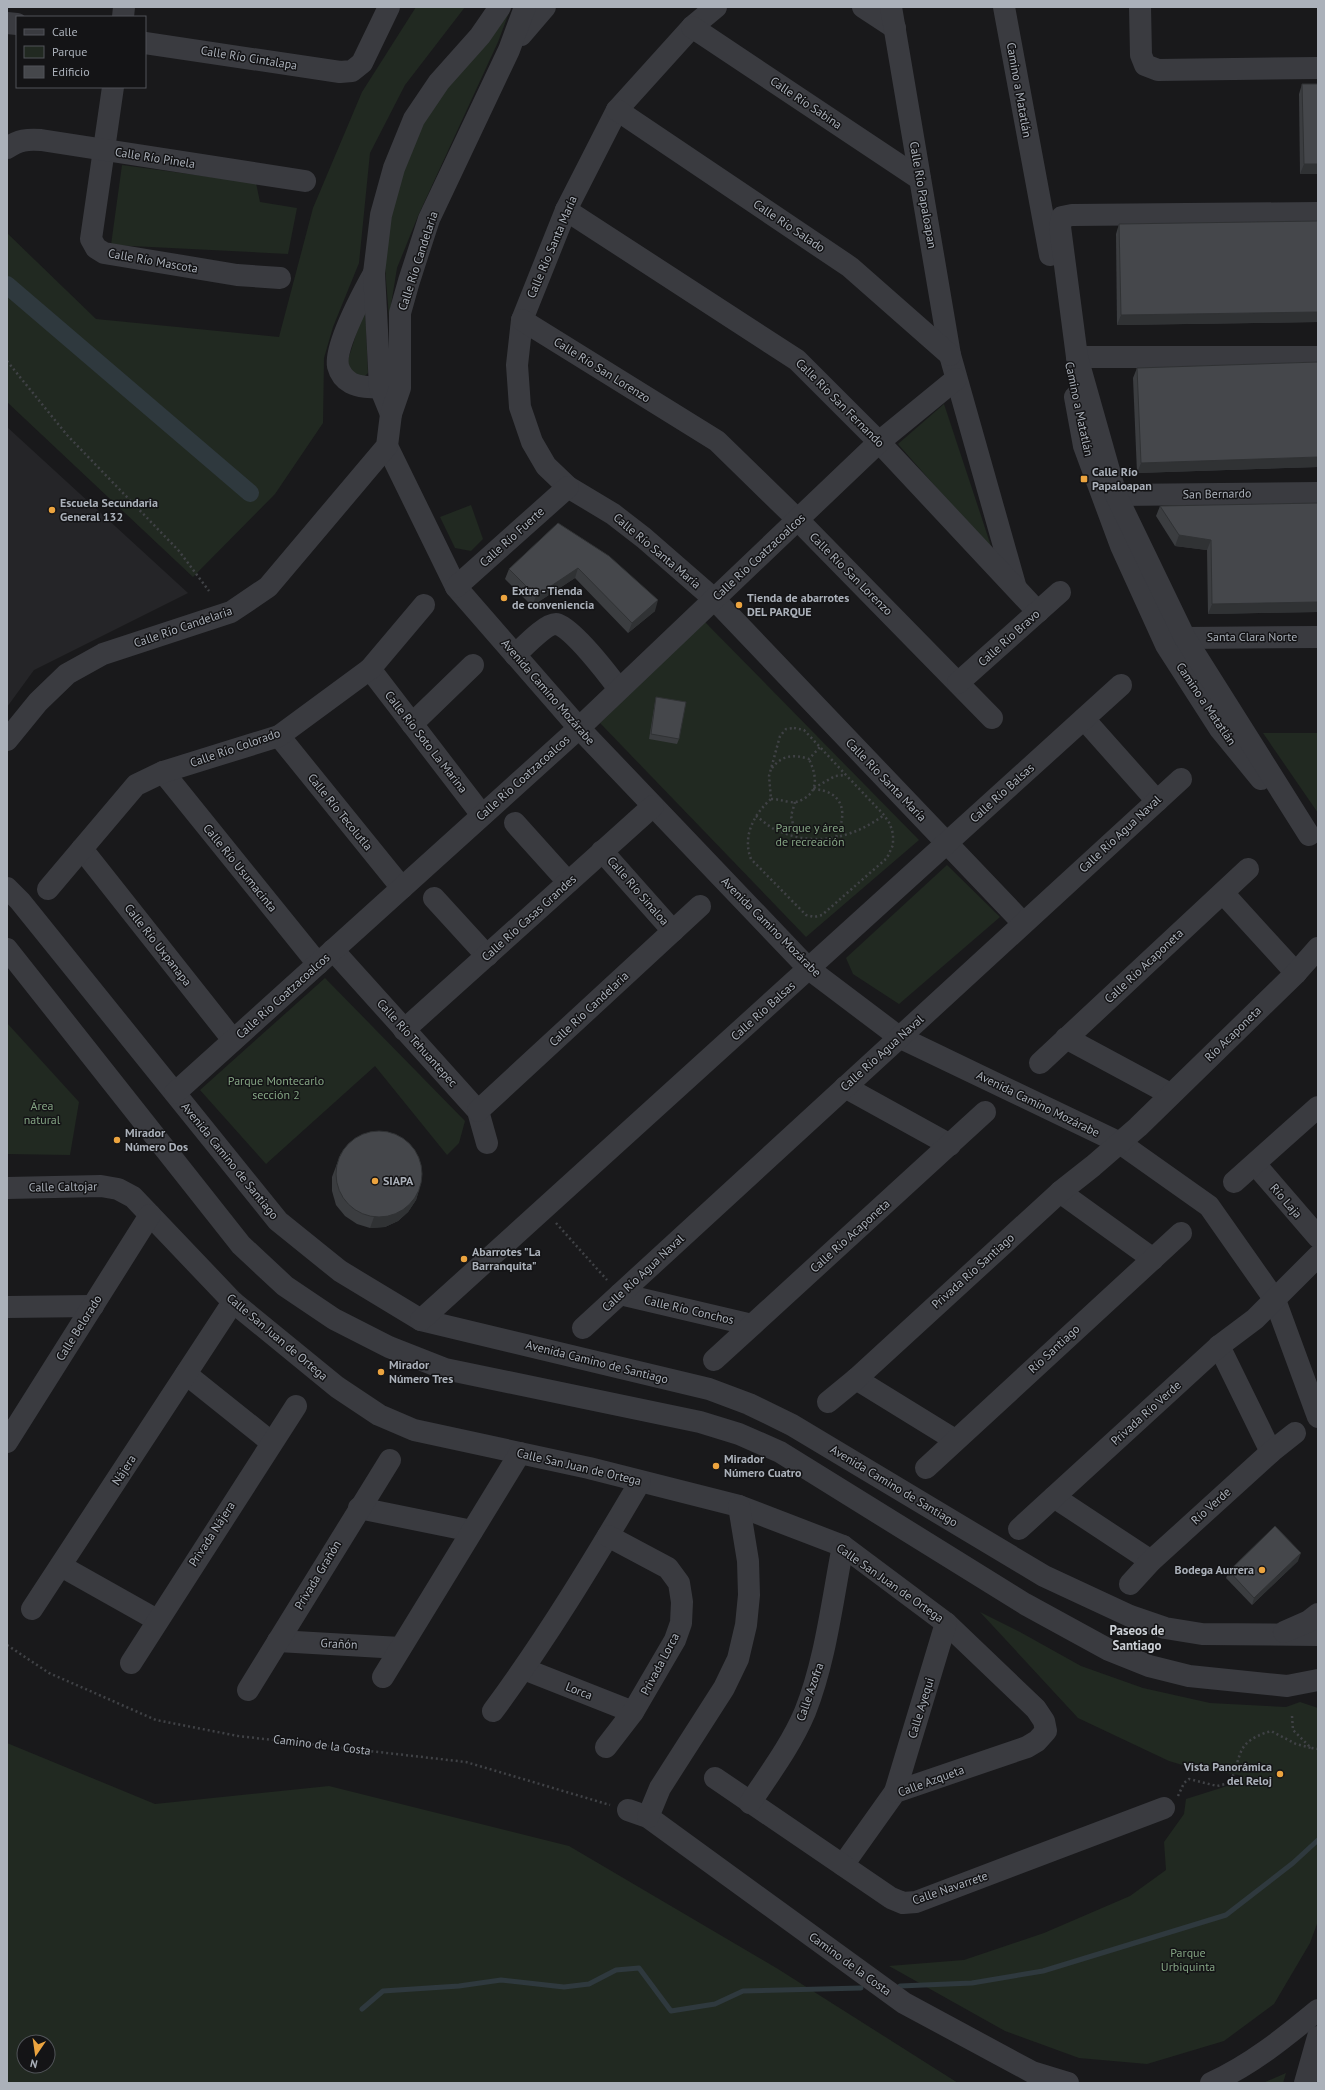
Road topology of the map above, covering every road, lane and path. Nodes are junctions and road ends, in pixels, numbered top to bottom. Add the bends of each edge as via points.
1 (390, 7) edge
2 (500, 7) edge
3 (525, 7) edge
4 (544, 7) edge
5 (716, 7) edge
6 (863, 7) edge
7 (891, 7) edge
8 (1004, 7) edge
9 (1140, 7) edge
10 (692, 27) junction
11 (895, 28) junction
12 (146, 43) edge
13 (509, 50) junction
14 (1318, 68) edge
15 (113, 88) edge
16 (617, 110) junction
17 (7, 148) edge
18 (103, 150) junction
19 (920, 179) junction
20 (305, 181) dead end
21 (566, 210) junction
22 (1318, 213) edge
23 (374, 273) junction
24 (280, 278) dead end
25 (522, 320) junction
26 (950, 355) junction
27 (1077, 357) junction
28 (1318, 357) edge
29 (7, 361) edge
30 (956, 379) junction
31 (390, 387) junction
32 (879, 442) junction
33 (387, 446) junction
34 (568, 488) junction
35 (1318, 493) edge
36 (1116, 495) junction
37 (798, 520) junction
38 (456, 587) junction
39 (1016, 590) junction
40 (209, 591) dead end
41 (1060, 592) dead end
42 (714, 599) junction
43 (424, 605) dead end
44 (1038, 612) junction
45 (1318, 637) edge
46 (1185, 638) junction
47 (515, 655) junction
48 (472, 665) dead end
49 (370, 669) junction
50 (958, 683) junction
51 (1121, 685) dead end
52 (619, 689) junction
53 (992, 718) dead end
54 (1084, 719) junction
55 (412, 724) junction
56 (579, 728) junction
57 (278, 736) junction
58 (7, 740) edge
59 (820, 747) junction
60 (809, 759) junction
61 (771, 770) junction
62 (163, 772) junction
63 (846, 775) junction
64 (1181, 779) dead end
65 (813, 789) junction
66 (771, 799) junction
67 (1157, 801) junction
68 (795, 802) junction
69 (653, 806) junction
70 (482, 815) junction
71 (884, 815) junction
72 (756, 816) junction
73 (515, 823) dead end
74 (796, 836) junction
75 (835, 838) junction
76 (1314, 841) edge
77 (947, 844) junction
78 (82, 849) junction
79 (602, 851) junction
80 (1248, 869) dead end
81 (568, 882) junction
82 (7, 888) edge
83 (402, 888) junction
84 (48, 889) dead end
85 (1222, 893) junction
86 (434, 898) dead end
87 (700, 906) dead end
88 (1024, 924) junction
89 (673, 931) junction
90 (1318, 948) edge
91 (7, 949) edge
92 (487, 956) junction
93 (326, 957) junction
94 (809, 969) junction
95 (1296, 973) junction
96 (404, 1030) junction
97 (899, 1037) junction
98 (1066, 1038) junction
99 (234, 1040) junction
100 (1040, 1064) dead end
101 (845, 1087) junction
102 (175, 1094) junction
103 (1170, 1094) junction
104 (1318, 1107) edge
105 (478, 1112) junction
106 (985, 1112) dead end
107 (487, 1143) dead end
108 (1120, 1143) junction
109 (950, 1145) junction
110 (1254, 1164) junction
111 (1234, 1182) dead end
112 (7, 1188) edge
113 (118, 1189) joint
114 (1060, 1192) junction
115 (543, 1209) junction
116 (150, 1215) junction
117 (1182, 1233) dead end
118 (1318, 1237) edge
119 (1318, 1256) edge
120 (1153, 1258) junction
121 (620, 1294) junction
122 (1275, 1300) junction
123 (233, 1302) junction
124 (93, 1306) junction
125 (7, 1307) edge
126 (421, 1320) junction
127 (752, 1325) junction
128 (583, 1328) dead end
129 (1219, 1346) junction
130 (714, 1360) dead end
131 (186, 1374) junction
132 (856, 1379) junction
133 (828, 1402) dead end
134 (296, 1406) dead end
135 (1318, 1418) edge
136 (14, 1419) edge
137 (1295, 1433) dead end
138 (955, 1440) junction
139 (7, 1442) edge
140 (271, 1442) junction
141 (1270, 1452) junction
142 (520, 1453) junction
143 (390, 1460) dead end
144 (926, 1468) dead end
145 (640, 1482) junction
146 (1054, 1497) junction
147 (739, 1506) junction
148 (359, 1508) junction
149 (1019, 1528) dead end
150 (472, 1531) junction
151 (608, 1536) junction
152 (843, 1546) junction
153 (1151, 1561) junction
154 (61, 1566) junction
155 (1130, 1584) dead end
156 (32, 1609) dead end
157 (1318, 1614) edge
158 (157, 1620) junction
159 (946, 1623) junction
160 (1278, 1635) junction
161 (1318, 1635) edge
162 (278, 1641) junction
163 (7, 1645) edge
164 (400, 1648) junction
165 (131, 1663) dead end
166 (524, 1669) junction
167 (383, 1677) dead end
168 (1318, 1680) edge
169 (1286, 1686) junction
170 (248, 1690) dead end
171 (1318, 1698) edge
172 (493, 1711) dead end
173 (633, 1712) junction
174 (1292, 1716) dead end
175 (1046, 1731) joint
176 (606, 1747) dead end
177 (1312, 1748) junction
178 (1318, 1749) edge
179 (714, 1778) dead end
180 (895, 1792) junction
181 (750, 1803) junction
182 (1164, 1808) joint
183 (638, 1814) junction
184 (843, 1865) junction
185 (1318, 2010) edge
186 (1318, 2037) edge
187 (1068, 2083) edge
188 (1210, 2083) edge
189 (1305, 2083) edge

1 - 12 street, Calle Río Cintalapa via 362,63 352,71 340,72
2 - 23 street via 480,36 439,82 414,119 394,168 381,216
3 - 13 street
4 - 13 street
5 - 10 street, Calle Río Santa María
6 - 11 street
7 - 11 street, Calle Río Papaloapan
8 - 76 street, Camino a Matatlán via 1084,446 1121,546 1166,645 1220,729
9 - 14 street via 1141,55 1145,65 1158,70
10 - 16 street, Calle Río Santa María
10 - 19 street, Calle Río Sabina
11 - 19 street, Calle Río Papaloapan
13 - 31 street, Calle Río Candelaria via 429,219 400,313
15 - 18 street, Calle Río Mascota
16 - 21 street, Calle Río Santa María
16 - 26 street, Calle Río Salado via 850,267
17 - 18 street, Calle Río Pinela via 17,141 27,139
18 - 20 street, Calle Río Pinela
18 - 24 street, Calle Río Mascota via 91,239 96,248 104,254 236,275
19 - 26 street, Calle Río Papaloapan
21 - 25 street, Calle Río Santa María
21 - 32 street, Calle Río San Fernando via 797,360
22 - 27 street via 1062,217 1060,227
23 - 31 street
23 - 31 street via 349,324 338,365 342,376 351,383
25 - 34 street, Calle Río Santa María via 517,365 520,407 532,442 546,466
25 - 37 street, Calle Río San Lorenzo via 717,441
26 - 30 street, Calle Río Papaloapan
27 - 28 street
27 - 36 street
29 - 40 path via 67,435 179,551
30 - 32 street, Calle Río Coatzacoalcos
30 - 39 street, Calle Río Papaloapan
31 - 33 street, Calle Río Candelaria via 391,414
32 - 37 street, Calle Río Coatzacoalcos
32 - 39 street, Calle Río San Fernando
33 - 38 street, Avenida Camino Mozárabe
33 - 58 street, Calle Río Candelaria via 268,588 231,612 103,654 67,674 38,702
34 - 38 street, Calle Río Fuerte
34 - 42 street, Calle Río Santa María via 613,514
35 - 36 street, San Bernardo
36 - 46 street
37 - 42 street, Calle Río Coatzacoalcos
37 - 50 street, Calle Río San Lorenzo
38 - 47 street, Avenida Camino Mozárabe
39 - 44 street, Calle Río San Fernando
41 - 44 street, Calle Río Bravo
42 - 52 street, Calle Río Coatzacoalcos
42 - 77 street, Calle Río Santa María
43 - 49 street, Calle Río Colorado
44 - 50 street, Calle Río Bravo
45 - 46 street, Santa Clara Norte
46 - 76 street
47 - 52 street via 549,626 557,624 566,628 600,664
47 - 56 street, Avenida Camino Mozárabe
48 - 55 street
49 - 55 street, Calle Río Soto La Marina
49 - 57 street, Calle Río Colorado
50 - 53 street, Calle Río San Lorenzo
51 - 54 street, Calle Río Balsas
52 - 56 street, Calle Río Coatzacoalcos
54 - 67 street
54 - 77 street, Calle Río Balsas
55 - 70 street, Calle Río Soto La Marina
56 - 69 street, Avenida Camino Mozárabe
56 - 70 street, Calle Río Coatzacoalcos
57 - 62 street, Calle Río Colorado
57 - 83 street, Calle Río Tecolutla
59 - 60 path
59 - 61 path via 804,730 786,730 780,736
59 - 63 path
60 - 61 path via 796,755 785,757
60 - 65 path via 815,772
61 - 66 path
62 - 78 street, Calle Río Colorado via 136,785
62 - 93 street, Calle Río Usumacinta
63 - 65 path via 835,776
63 - 71 path
64 - 67 street, Calle Río Agua Naval
65 - 68 path via 808,796
65 - 75 path via 832,794 843,810 843,819
66 - 68 path
66 - 72 path
67 - 88 street, Calle Río Agua Naval
68 - 74 path via 791,816
69 - 79 street, Calle Río Casas Grandes
69 - 94 street, Avenida Camino Mozárabe
70 - 83 street, Calle Río Coatzacoalcos
71 - 72 path via 894,834 893,845 887,858 822,915 814,916 806,915 751,859 748,840 752,820
71 - 75 path via 857,832
72 - 74 path via 775,830
73 - 81 street
74 - 75 path via 822,840
77 - 88 street, Calle Río Santa María
77 - 94 street, Calle Río Balsas
78 - 84 street, Calle Río Colorado
78 - 99 street, Calle Río Uxpanapa
79 - 81 street, Calle Río Casas Grandes
79 - 89 street, Calle Río Sinaloa
80 - 85 street, Calle Río Acaponeta
81 - 92 street, Calle Río Casas Grandes
82 - 102 street, Avenida Camino de Santiago
83 - 93 street, Calle Río Coatzacoalcos
85 - 95 street
85 - 98 street, Calle Río Acaponeta
86 - 92 street
87 - 89 street, Calle Río Candelaria
88 - 97 street, Calle Río Agua Naval
89 - 105 street, Calle Río Candelaria
90 - 95 street, Río Acaponeta
91 - 169 street via 242,1245 285,1286 334,1319 389,1347 445,1369 700,1422 739,1434 780,1452 1025,1604 1109,1650 1149,1666 1189,1676
92 - 96 street, Calle Río Casas Grandes
93 - 96 street, Calle Río Tehuantepec
93 - 99 street, Calle Río Coatzacoalcos
94 - 97 street, Avenida Camino Mozárabe
94 - 115 street, Calle Río Balsas
95 - 103 street, Río Acaponeta
96 - 105 street, Calle Río Tehuantepec
97 - 101 street, Calle Río Agua Naval
97 - 108 street, Avenida Camino Mozárabe
98 - 100 street, Calle Río Acaponeta
98 - 103 street
99 - 102 street, Calle Río Coatzacoalcos
101 - 109 street
101 - 121 street, Calle Río Agua Naval
102 - 126 street, Avenida Camino de Santiago via 278,1221 340,1271
103 - 108 street, Río Acaponeta
104 - 110 street
105 - 107 street, Calle Río Tehuantepec
106 - 109 street, Calle Río Acaponeta
108 - 114 street, Privada Río Santiago
108 - 122 street, Avenida Camino Mozárabe via 1209,1206
109 - 127 street, Calle Río Acaponeta
110 - 111 street
110 - 118 street, Río Laja
112 - 113 street, Calle Caltojar via 101,1186
113 - 116 street, Calle San Juan de Ortega via 133,1197
114 - 120 street
114 - 132 street, Privada Río Santiago
115 - 121 path
115 - 126 street, Calle Río Balsas
116 - 123 street, Calle San Juan de Ortega
116 - 124 street, Calle Belorado
117 - 120 street, Río Santiago
119 - 122 street
120 - 138 street, Río Santiago
121 - 127 street, Calle Río Conchos
121 - 128 street, Calle Río Agua Naval
122 - 129 street, Privada Río Verde
122 - 135 street, Avenida Camino Mozárabe
123 - 131 street, Nájera
123 - 142 street, Calle San Juan de Ortega via 337,1387 378,1415 414,1430
124 - 125 street
124 - 136 street, Calle Belorado
126 - 160 street, Avenida Camino de Santiago via 709,1390 749,1404 792,1425 1044,1576 1130,1616 1165,1628 1202,1634
127 - 130 street, Calle Río Acaponeta
129 - 141 street
129 - 146 street, Privada Río Verde
131 - 140 street
131 - 154 street, Nájera
132 - 133 street, Privada Río Santiago
132 - 138 street
134 - 140 street, Privada Nájera
136 - 139 street, Calle Belorado
137 - 141 street, Río Verde
138 - 144 street, Río Santiago
140 - 158 street, Privada Nájera
141 - 153 street, Río Verde
142 - 145 street, Calle San Juan de Ortega
142 - 150 street
143 - 148 street, Privada Grañón
145 - 147 street, Calle San Juan de Ortega
145 - 151 street
146 - 149 street, Privada Río Verde
146 - 153 street
147 - 152 street, Calle San Juan de Ortega
147 - 183 street via 748,1561 749,1595 746,1625 738,1659 724,1688 660,1788
148 - 150 street
148 - 162 street, Privada Grañón
150 - 164 street
151 - 166 street
151 - 173 street, Privada Lorca via 668,1568 679,1583 682,1602 681,1624 675,1640
152 - 159 street, Calle San Juan de Ortega
152 - 181 street, Calle Azofra via 819,1672 805,1712 788,1746
153 - 155 street, Río Verde
154 - 156 street, Nájera
154 - 158 street
157 - 160 street via 1309,1621
158 - 165 street, Privada Nájera
159 - 175 street, Calle San Juan de Ortega via 1036,1709 1044,1721
159 - 180 street, Calle Ayequi
160 - 161 street, Avenida Camino de Santiago
162 - 164 street, Grañón
162 - 170 street, Privada Grañón
163 - 183 path, Camino de la Costa via 49,1674 156,1720 238,1736 466,1762
164 - 167 street
166 - 172 street
166 - 173 street, Lorca
168 - 169 street
169 - 171 street
173 - 176 street, Privada Lorca
174 - 177 path via 1293,1730
175 - 180 street, Calle Azqueta via 1027,1747
177 - 178 path
177 - 182 path via 1296,1744 1271,1730 1263,1733 1243,1745 1230,1783 1217,1786 1190,1780 1184,1783 1181,1794
179 - 181 street, Calle Navarrete
180 - 184 street, Calle Azqueta
181 - 184 street, Calle Navarrete
182 - 184 street, Calle Navarrete via 916,1902 903,1903 891,1898
183 - 187 street, Camino de la Costa via 904,2003 1032,2072
185 - 188 street via 1274,2047 1231,2074
186 - 189 street

